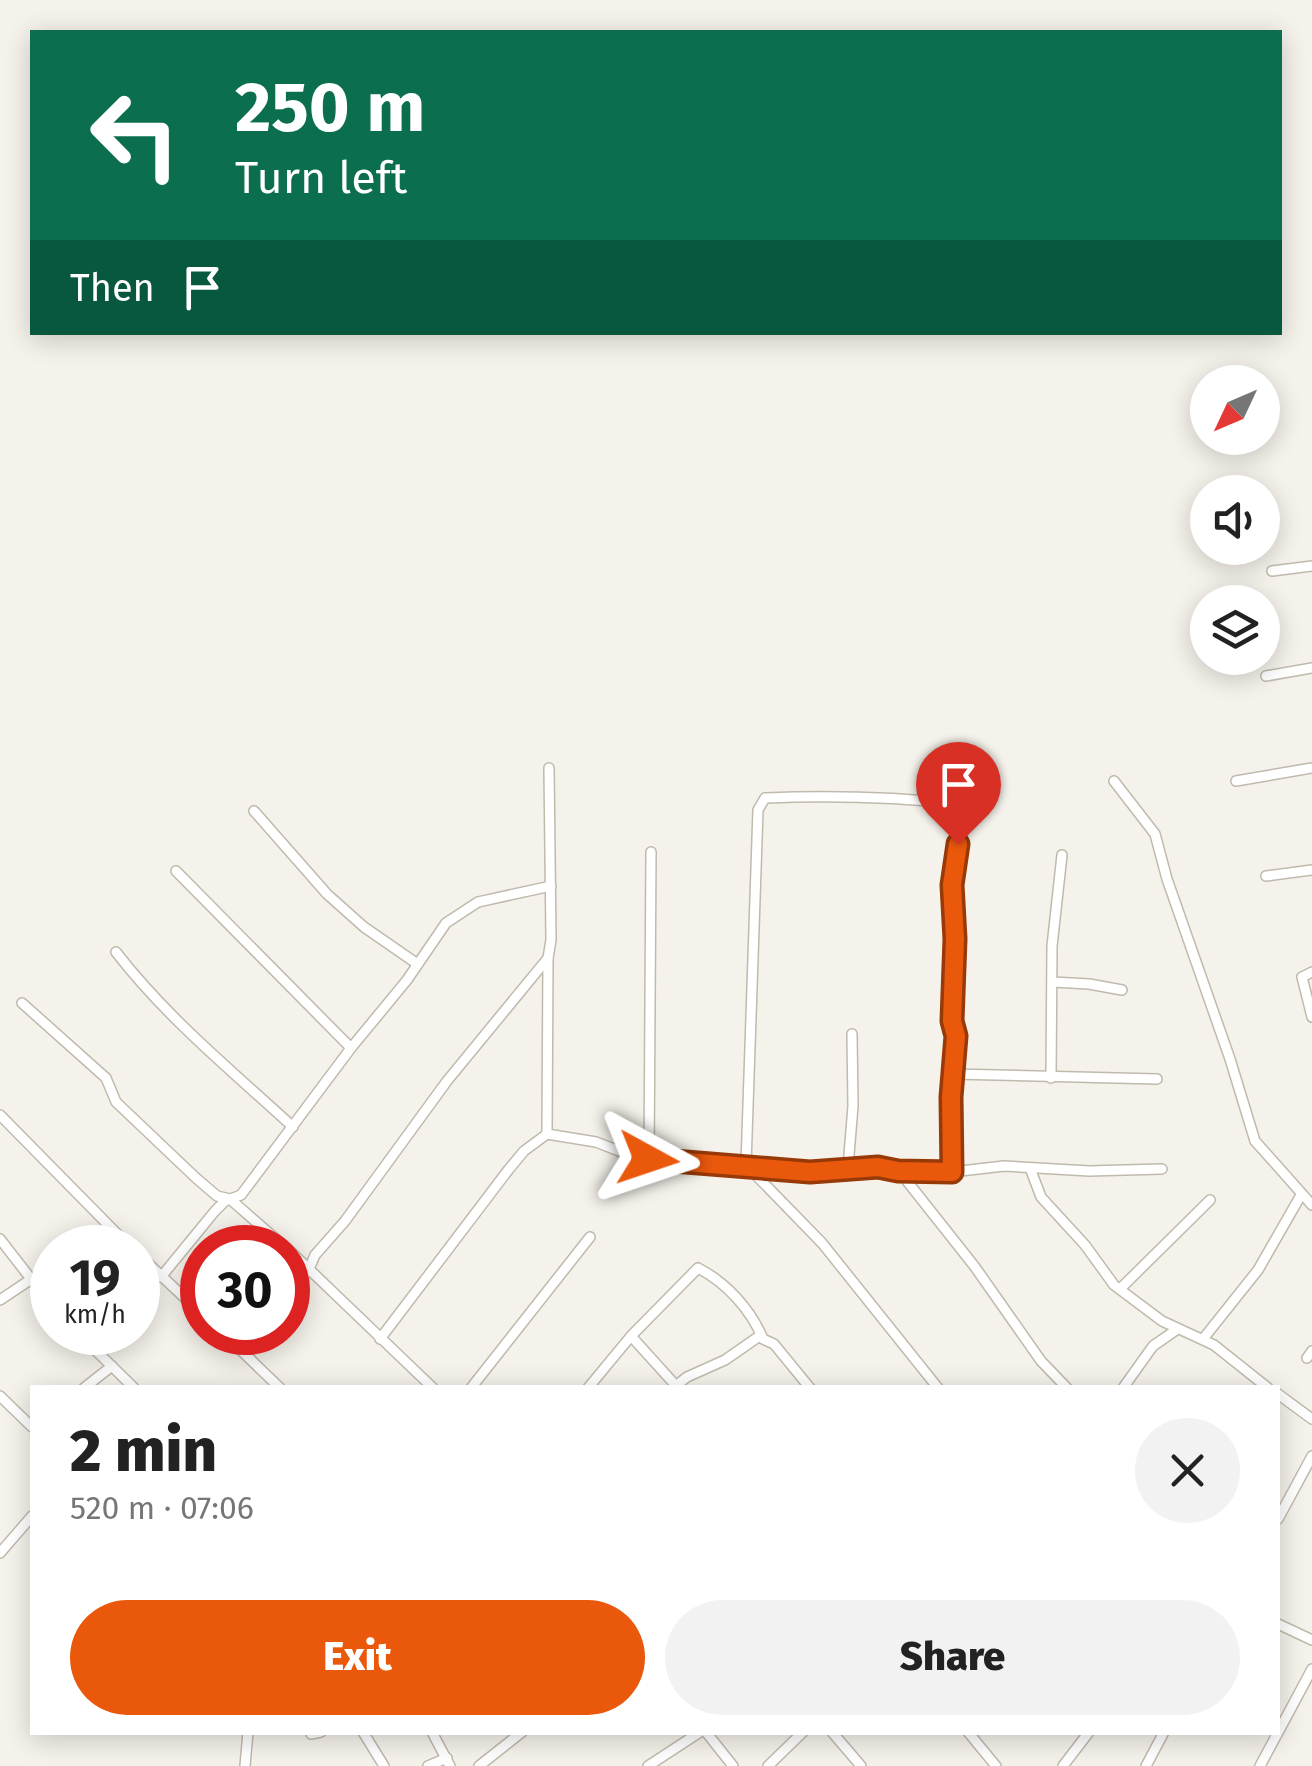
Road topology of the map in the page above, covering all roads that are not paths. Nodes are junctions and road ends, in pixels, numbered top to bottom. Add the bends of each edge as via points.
1 (1312, 566) edge
2 (1272, 571) dead end
3 (1312, 668) edge
4 (1266, 676) dead end
5 (964, 764) dead end
6 (549, 768) dead end
7 (1312, 768) edge
8 (1114, 781) dead end
9 (1236, 781) dead end
10 (961, 804) junction
11 (254, 811) dead end
12 (650, 852) dead end
13 (1062, 855) dead end
14 (1312, 870) edge
15 (176, 871) dead end
16 (1266, 876) dead end
17 (551, 886) junction
18 (116, 952) dead end
19 (548, 958) junction
20 (416, 964) junction
21 (1312, 972) edge
22 (1053, 982) junction
23 (1122, 990) dead end
24 (22, 1003) dead end
25 (1312, 1017) edge
26 (852, 1034) dead end
27 (351, 1048) junction
28 (954, 1074) junction
29 (1051, 1078) junction
30 (1157, 1079) dead end
31 (0, 1115) edge
32 (293, 1127) junction
33 (547, 1134) junction
34 (648, 1159) junction
35 (746, 1164) junction
36 (848, 1168) junction
37 (1030, 1168) junction
38 (1162, 1169) dead end
39 (898, 1171) junction
40 (952, 1172) junction
41 (1301, 1195) junction
42 (230, 1199) junction
43 (1210, 1200) dead end
44 (1312, 1205) edge
45 (108, 1225) edge
46 (260, 1225) edge
47 (590, 1237) dead end
48 (0, 1239) edge
49 (310, 1267) edge
50 (310, 1270) edge
51 (161, 1277) joint
52 (30, 1280) joint
53 (1120, 1289) junction
54 (180, 1294) edge
55 (0, 1300) edge
56 (1176, 1330) junction
57 (632, 1336) junction
58 (760, 1336) junction
59 (1203, 1338) junction
60 (380, 1339) junction
61 (101, 1355) edge
62 (246, 1355) edge
63 (112, 1366) junction
64 (88, 1385) edge
65 (131, 1385) edge
66 (277, 1385) edge
67 (430, 1385) edge
68 (473, 1385) edge
69 (591, 1385) edge
70 (674, 1385) edge
71 (680, 1385) edge
72 (808, 1385) edge
73 (936, 1385) edge
74 (1064, 1385) edge
75 (1125, 1385) edge
76 (1264, 1385) edge
77 (1280, 1395) edge
78 (0, 1396) edge
79 (1312, 1419) edge
80 (30, 1425) edge
81 (1312, 1456) edge
82 (1280, 1514) edge
83 (30, 1518) edge
84 (0, 1553) edge
85 (1280, 1625) edge
86 (1312, 1640) edge
87 (1312, 1669) edge
88 (1280, 1729) edge
89 (248, 1735) edge
90 (365, 1735) edge
91 (434, 1735) edge
92 (518, 1735) edge
93 (698, 1735) edge
94 (706, 1735) edge
95 (800, 1735) edge
96 (835, 1735) edge
97 (970, 1735) edge
98 (1087, 1735) edge
99 (1162, 1735) edge
100 (1277, 1735) edge
101 (449, 1762) edge
102 (245, 1766) edge
103 (384, 1766) edge
104 (428, 1766) edge
105 (479, 1766) edge
106 (648, 1766) edge
107 (733, 1766) edge
108 (768, 1766) edge
109 (861, 1766) edge
110 (996, 1766) edge
111 (1064, 1766) edge
112 (1146, 1766) edge
113 (1260, 1766) edge

1 - 2 street
3 - 4 street
5 - 10 street
6 - 17 street
7 - 9 street
8 - 41 street via 1155,834 1255,1141
10 - 28 street via 952,885
10 - 35 street via 850,796 765,798 760,804
11 - 20 street via 328,894
12 - 34 street
13 - 22 street
14 - 16 street
15 - 27 street
17 - 19 street
17 - 20 street via 461,910
18 - 32 street via 184,1028
19 - 33 street
19 - 49 street
20 - 27 street
21 - 25 street via 1302,977
22 - 23 street
22 - 29 street
24 - 42 street via 106,1078 116,1102 156,1141 211,1192
26 - 36 street
27 - 32 street
28 - 29 street
28 - 40 street
29 - 30 street
31 - 45 street
32 - 42 street via 242,1195
33 - 34 street
33 - 60 street via 509,1169
34 - 35 street
35 - 36 street via 810,1172
35 - 73 street via 833,1256
36 - 39 street
37 - 38 street
37 - 40 street
37 - 53 street via 1041,1197
39 - 40 street
39 - 74 street
41 - 44 street
41 - 59 street via 1258,1270
42 - 46 street
42 - 51 street
43 - 53 street
47 - 68 street
48 - 52 street
50 - 60 street
51 - 54 street
52 - 55 street
53 - 56 street
56 - 59 street
56 - 75 street via 1152,1346
57 - 58 street via 698,1268 740,1302
57 - 69 street
57 - 70 street
58 - 71 street
58 - 72 street
59 - 76 street
60 - 67 street
61 - 63 street
62 - 66 street
63 - 64 street
63 - 65 street
77 - 79 street
78 - 80 street
81 - 82 street
83 - 84 street
85 - 86 street
87 - 88 street
89 - 102 street
90 - 103 street
91 - 101 street
92 - 105 street
93 - 106 street
94 - 107 street
95 - 108 street
96 - 109 street
97 - 110 street
98 - 111 street
99 - 112 street
100 - 113 street
101 - 104 street

